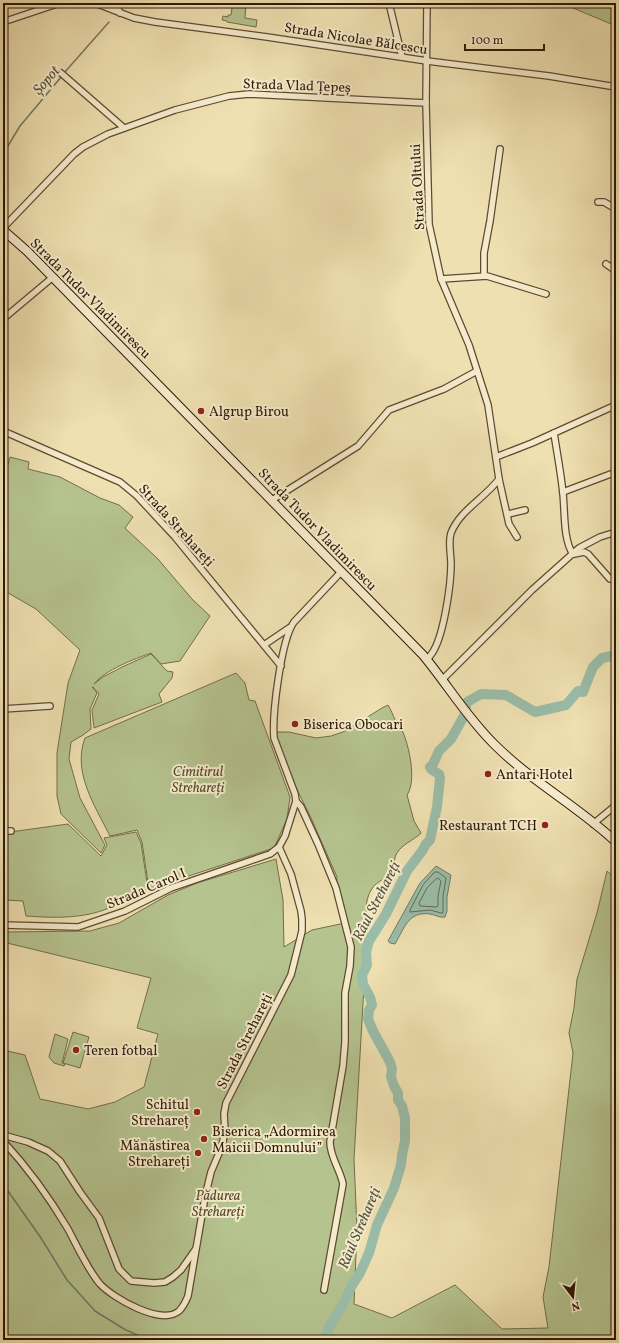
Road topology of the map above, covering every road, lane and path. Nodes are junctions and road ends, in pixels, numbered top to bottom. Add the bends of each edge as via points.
1 (60, 3) edge
2 (97, 3) edge
3 (115, 3) edge
4 (389, 3) edge
5 (426, 3) edge
6 (120, 13) junction
7 (3, 22) edge
8 (402, 57) junction
9 (427, 61) junction
10 (61, 73) dead end
11 (616, 87) edge
12 (426, 103) junction
13 (124, 128) junction
14 (500, 149) dead end
15 (598, 202) dead end
16 (616, 209) edge
17 (3, 229) edge
18 (606, 264) dead end
19 (616, 270) edge
20 (484, 276) junction
21 (53, 277) junction
22 (441, 279) junction
23 (546, 294) dead end
24 (3, 319) edge
25 (478, 371) junction
26 (616, 405) edge
27 (3, 430) edge
28 (554, 433) junction
29 (496, 457) junction
30 (616, 472) edge
31 (499, 479) junction
32 (563, 492) junction
33 (272, 500) junction
34 (525, 510) dead end
35 (508, 514) junction
36 (616, 532) edge
37 (517, 537) dead end
38 (573, 554) junction
39 (341, 572) junction
40 (616, 576) edge
41 (289, 628) junction
42 (264, 645) junction
43 (427, 660) junction
44 (281, 666) junction
45 (443, 679) junction
46 (50, 706) dead end
47 (3, 709) edge
48 (296, 801) junction
49 (616, 805) edge
50 (593, 824) junction
51 (11, 831) dead end
52 (3, 832) edge
53 (616, 842) edge
54 (279, 847) junction
55 (3, 925) edge
56 (3, 1135) edge
57 (3, 1141) edge
58 (196, 1248) junction
59 (324, 1290) dead end

1 - 7 street
2 - 6 street, Strada Nicolae Bălcescu
3 - 6 street
4 - 8 street
5 - 9 street, Strada Oltului
6 - 8 street, Strada Nicolae Bălcescu via 177,26
8 - 9 street, Strada Nicolae Bălcescu
9 - 11 street, Strada Nicolae Bălcescu
9 - 12 street, Strada Oltului
10 - 13 street
12 - 13 street, Strada Vlad Țepeș via 249,94 229,96 175,110
12 - 22 street, Strada Oltului via 428,214
13 - 17 street, Strada Vlad Țepeș via 100,137 74,154
14 - 20 street via 484,253
15 - 16 street via 604,202
17 - 21 main road, Strada Tudor Vladimirescu
18 - 19 street
20 - 22 street
20 - 23 street
21 - 24 street
21 - 33 main road, Strada Tudor Vladimirescu
22 - 25 street, Strada Oltului
25 - 29 street, Strada Oltului via 488,405
25 - 33 street via 444,389 389,410 358,446
26 - 28 street
27 - 42 street, Strada Strehareți via 120,482 138,496
28 - 29 street
28 - 32 street
29 - 31 street, Strada Oltului
30 - 32 street
31 - 35 street, Strada Oltului
31 - 43 street via 462,516 451,534 450,580 444,622 436,647
32 - 38 street via 567,537
33 - 39 main road, Strada Tudor Vladimirescu
34 - 35 street
35 - 37 street, Strada Oltului via 509,524
36 - 38 street via 587,543
38 - 40 street via 588,554 610,579
38 - 45 street via 532,590
39 - 41 street
39 - 43 main road, Strada Tudor Vladimirescu
41 - 42 street
41 - 44 street
42 - 44 street, Strada Strehareți
43 - 45 main road, Strada Tudor Vladimirescu
44 - 48 street via 274,738
45 - 50 main road, Strada Tudor Vladimirescu via 494,745
46 - 47 street
48 - 54 street
48 - 59 street via 301,806 336,888 351,947 345,993 343,1066 330,1142 343,1184
49 - 50 street
50 - 53 main road, Strada Tudor Vladimirescu
51 - 52 street
54 - 55 street, Strada Carol I via 270,854 171,888 125,911 78,927
54 - 58 street, Strada Strehareți via 291,874 301,911 302,931 291,975 226,1103 222,1146 206,1191
56 - 58 street, Strada Strehareți via 48,1151 60,1161 99,1218 119,1269 131,1281 165,1282 181,1270
57 - 58 street, Strada Strehareți via 35,1178 100,1284 121,1301 164,1315 179,1311 188,1296

